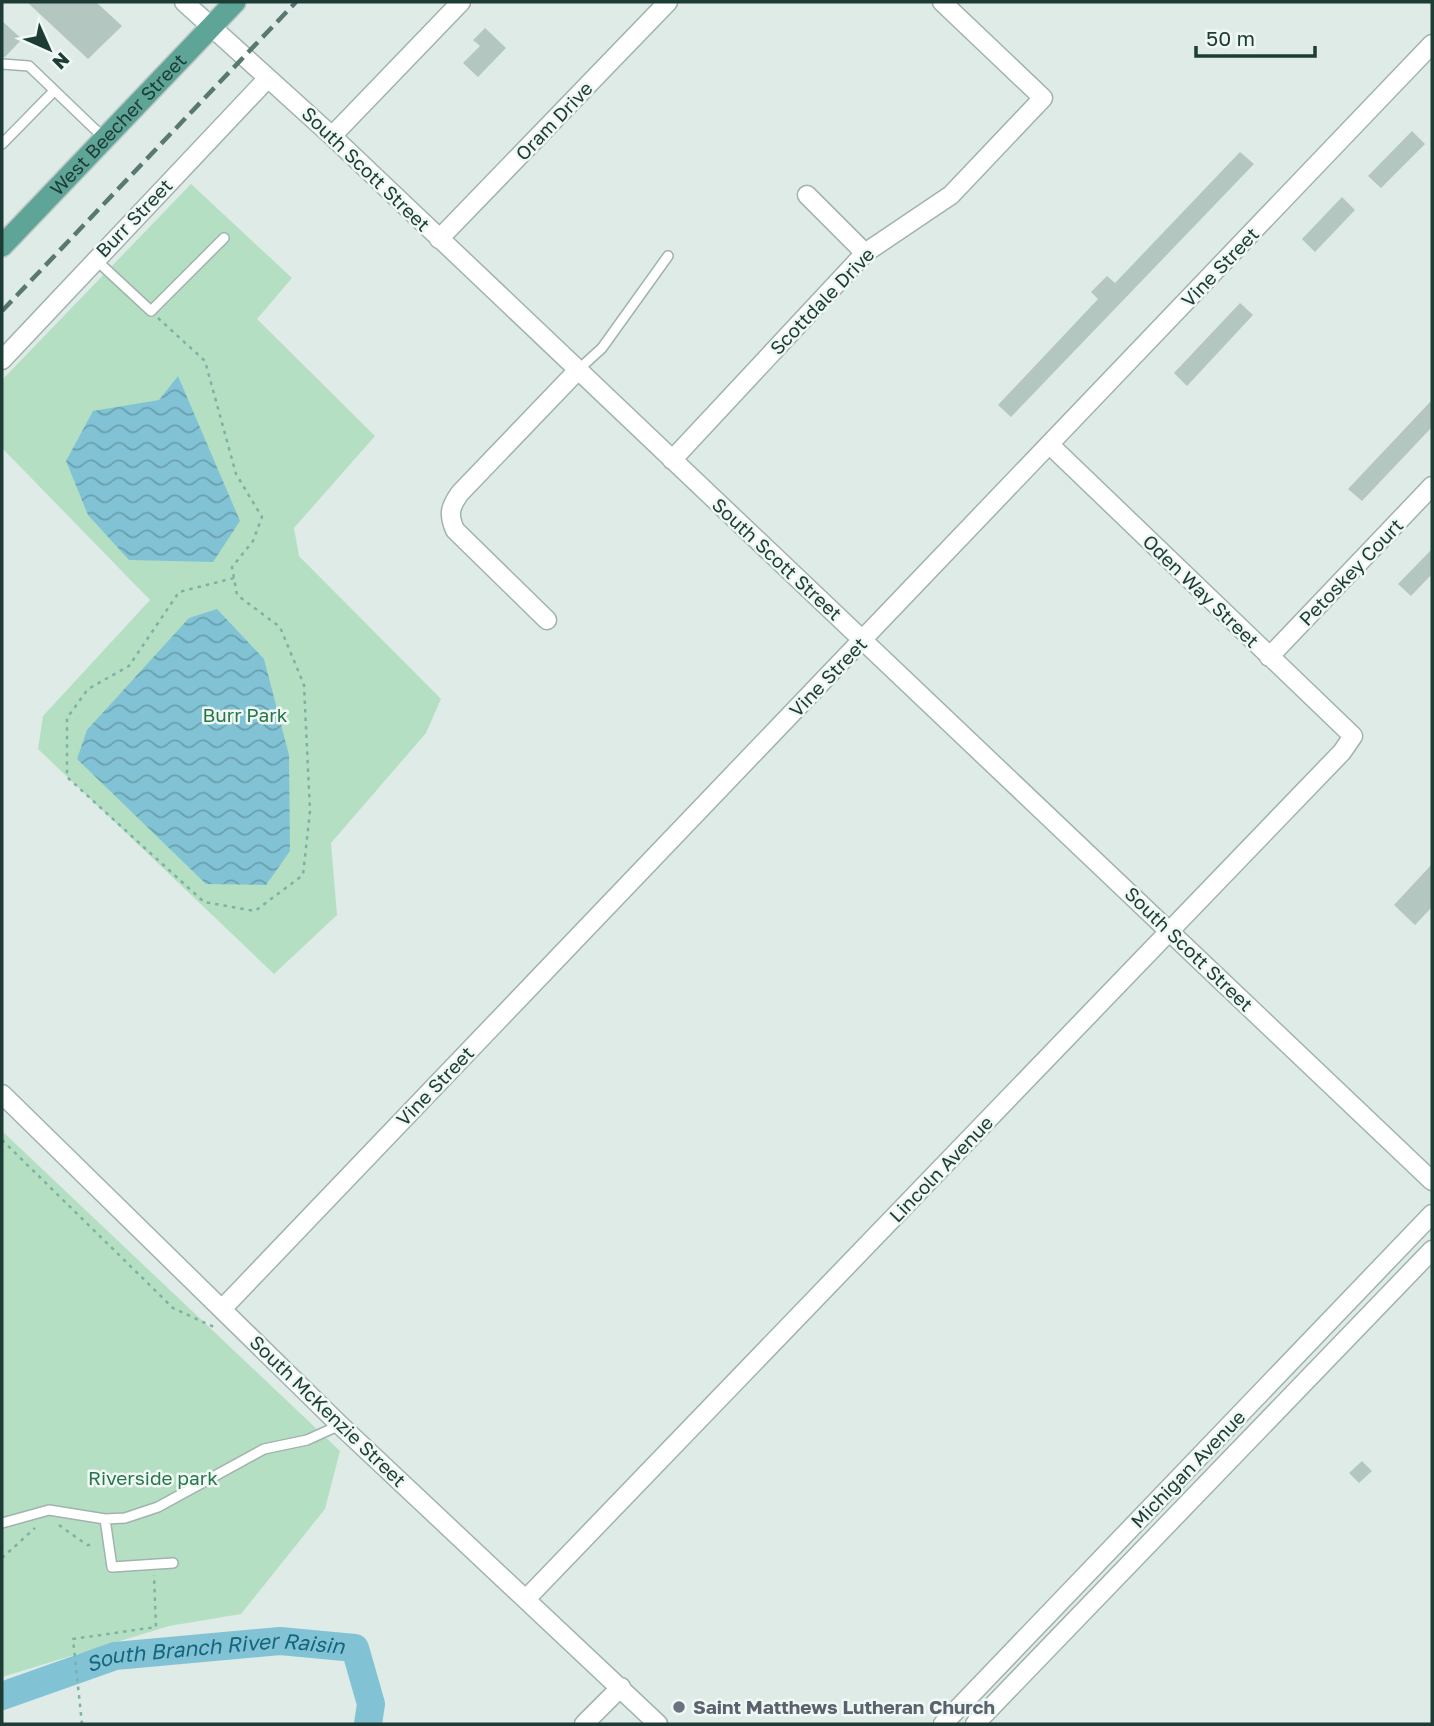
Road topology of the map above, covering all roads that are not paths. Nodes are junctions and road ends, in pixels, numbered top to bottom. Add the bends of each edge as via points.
1 (184, 2) edge
2 (236, 2) edge
3 (461, 2) edge
4 (668, 2) edge
5 (942, 2) edge
6 (212, 27) junction
7 (1432, 44) edge
8 (2, 64) edge
9 (268, 78) junction
10 (54, 91) junction
11 (331, 136) junction
12 (105, 139) junction
13 (2, 144) edge
14 (807, 195) dead end
15 (224, 238) dead end
16 (439, 239) junction
17 (2, 246) edge
18 (865, 253) junction
19 (668, 256) dead end
20 (95, 259) junction
21 (2, 360) edge
22 (578, 370) junction
23 (1050, 445) junction
24 (672, 460) junction
25 (1432, 486) edge
26 (547, 620) dead end
27 (863, 640) junction
28 (1269, 657) junction
29 (1353, 736) joint
30 (1170, 931) junction
31 (2, 1094) edge
32 (1432, 1181) edge
33 (1432, 1214) edge
34 (1432, 1250) edge
35 (222, 1308) junction
36 (340, 1425) junction
37 (106, 1519) junction
38 (2, 1523) edge
39 (173, 1563) dead end
40 (526, 1599) junction
41 (621, 1687) junction
42 (584, 1724) edge
43 (658, 1724) edge
44 (943, 1724) edge
45 (975, 1724) edge

1 - 6 street, South Scott Street
2 - 6 main road, West Beecher Street
3 - 11 street
4 - 16 street, Oram Drive
5 - 18 street, Scottdale Drive via 1044,98 951,195
6 - 9 street, South Scott Street
6 - 12 main road, West Beecher Street
7 - 23 street, Vine Street
8 - 10 lane via 29,66
9 - 11 street, South Scott Street
9 - 20 street, Burr Street
10 - 12 lane
10 - 13 lane
11 - 16 street, South Scott Street
12 - 17 main road, West Beecher Street
14 - 18 street
15 - 20 lane via 150,311
16 - 22 street, South Scott Street
18 - 24 street, Scottdale Drive
19 - 22 lane via 602,348
20 - 21 street, Burr Street
22 - 24 street, South Scott Street
22 - 26 street via 460,493 449,516 455,530
23 - 27 street, Vine Street
23 - 28 street, Oden Way Street
24 - 27 street, South Scott Street
25 - 28 street, Petoskey Court
27 - 30 street, South Scott Street
27 - 35 street, Vine Street
28 - 29 street, Oden Way Street
29 - 30 street, Lincoln Avenue
30 - 32 street, South Scott Street
30 - 40 street, Lincoln Avenue
31 - 35 street, South McKenzie Street
33 - 44 street, Michigan Avenue
34 - 45 street, Michigan Avenue
35 - 36 street, South McKenzie Street
36 - 37 lane via 307,1440 264,1449 158,1507
36 - 40 street, South McKenzie Street
37 - 38 lane via 49,1510
37 - 39 lane via 112,1567
40 - 41 street, South McKenzie Street
41 - 42 street
41 - 43 street, South McKenzie Street

